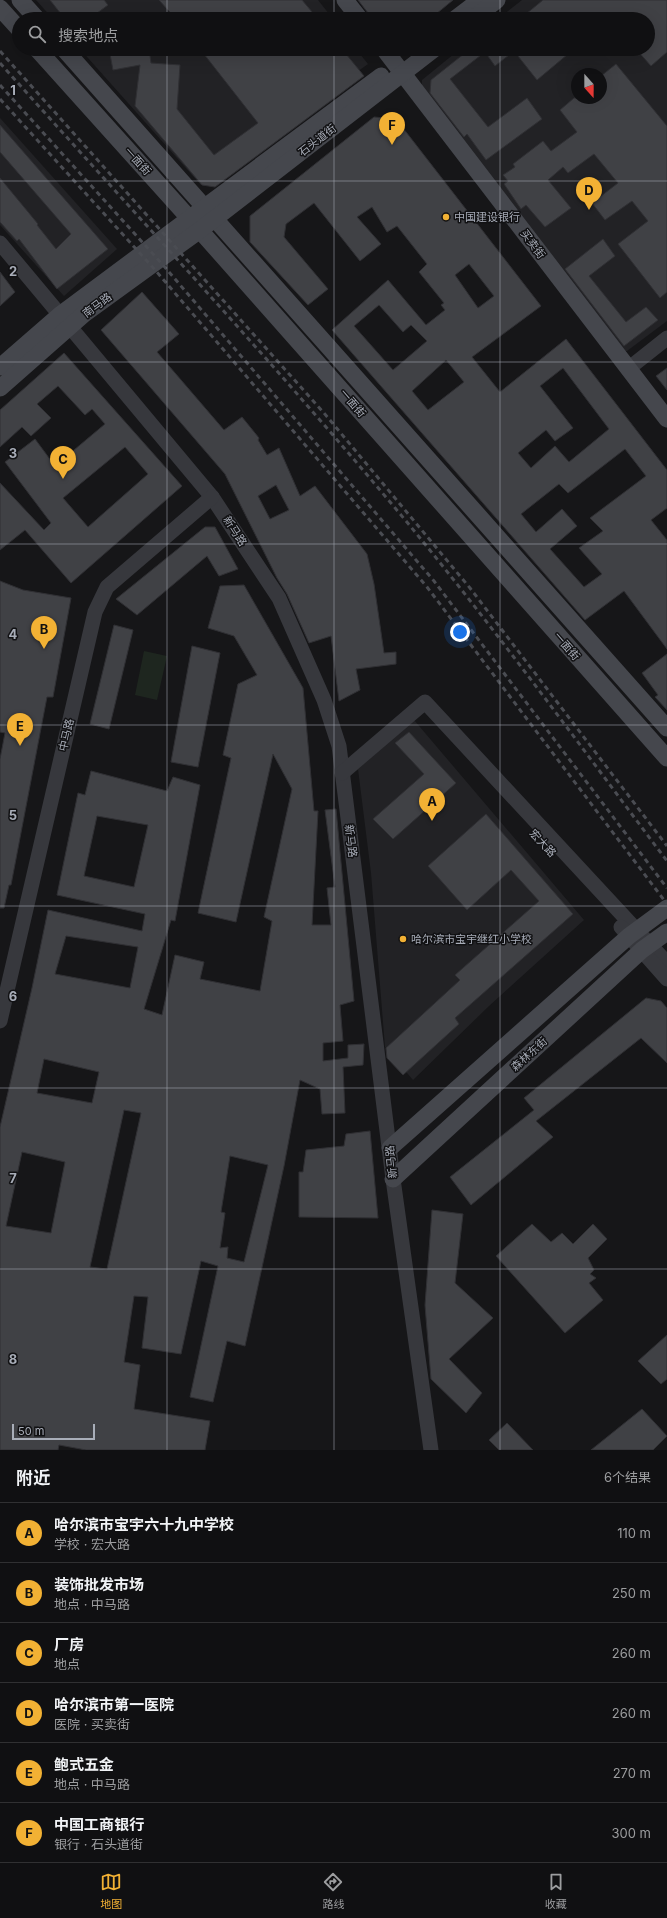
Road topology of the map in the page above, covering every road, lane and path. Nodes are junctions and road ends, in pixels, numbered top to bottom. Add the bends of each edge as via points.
1 (20, 0) edge
2 (345, 0) edge
3 (480, 0) edge
4 (498, 0) edge
5 (0, 8) edge
6 (31, 12) edge
7 (354, 12) edge
8 (464, 12) edge
9 (482, 12) edge
10 (12, 21) edge
11 (43, 56) edge
12 (70, 56) edge
13 (389, 56) edge
14 (410, 56) edge
15 (422, 56) edge
16 (399, 69) junction
17 (210, 212) junction
18 (195, 224) junction
19 (0, 243) edge
20 (66, 320) junction
21 (667, 338) edge
22 (0, 367) edge
23 (628, 369) junction
24 (0, 388) edge
25 (667, 419) edge
26 (212, 497) junction
27 (667, 728) edge
28 (667, 758) edge
29 (342, 773) junction
30 (667, 908) edge
31 (667, 932) edge
32 (634, 933) junction
33 (646, 947) junction
34 (667, 963) edge
35 (667, 979) edge
36 (0, 1021) edge
37 (390, 1148) junction
38 (393, 1178) junction
39 (431, 1450) edge

1 - 6 main road
2 - 7 main road
3 - 8 main road
4 - 9 main road
5 - 10 main road
11 - 18 main road, 一面街
12 - 17 main road, 一面街
13 - 16 main road, 买卖街
14 - 16 main road, 石头道街
15 - 16 main road, 石头道街
16 - 17 main road, 石头道街
16 - 23 main road, 买卖街
17 - 18 main road, 石头道街
17 - 27 main road, 一面街
18 - 20 main road, 南马路
18 - 28 main road, 一面街
19 - 20 street, 新马路
20 - 22 main road, 南马路
20 - 24 main road, 南马路
20 - 26 street, 新马路
21 - 23 street
23 - 25 main road, 买卖街
26 - 29 street, 新马路 via 279,598 324,700 339,746
26 - 36 street, 中马路 via 107,587 95,612
29 - 32 street, 宏大路 via 425,702
29 - 37 street, 新马路
30 - 32 main road, 森林东街
31 - 33 main road, 森林东街
32 - 33 street, 宏大路
32 - 37 main road, 森林东街
33 - 34 street, 宏大路
33 - 35 street, 宏大路
33 - 38 main road, 森林东街
37 - 38 street, 新马路
38 - 39 street, 新马路

